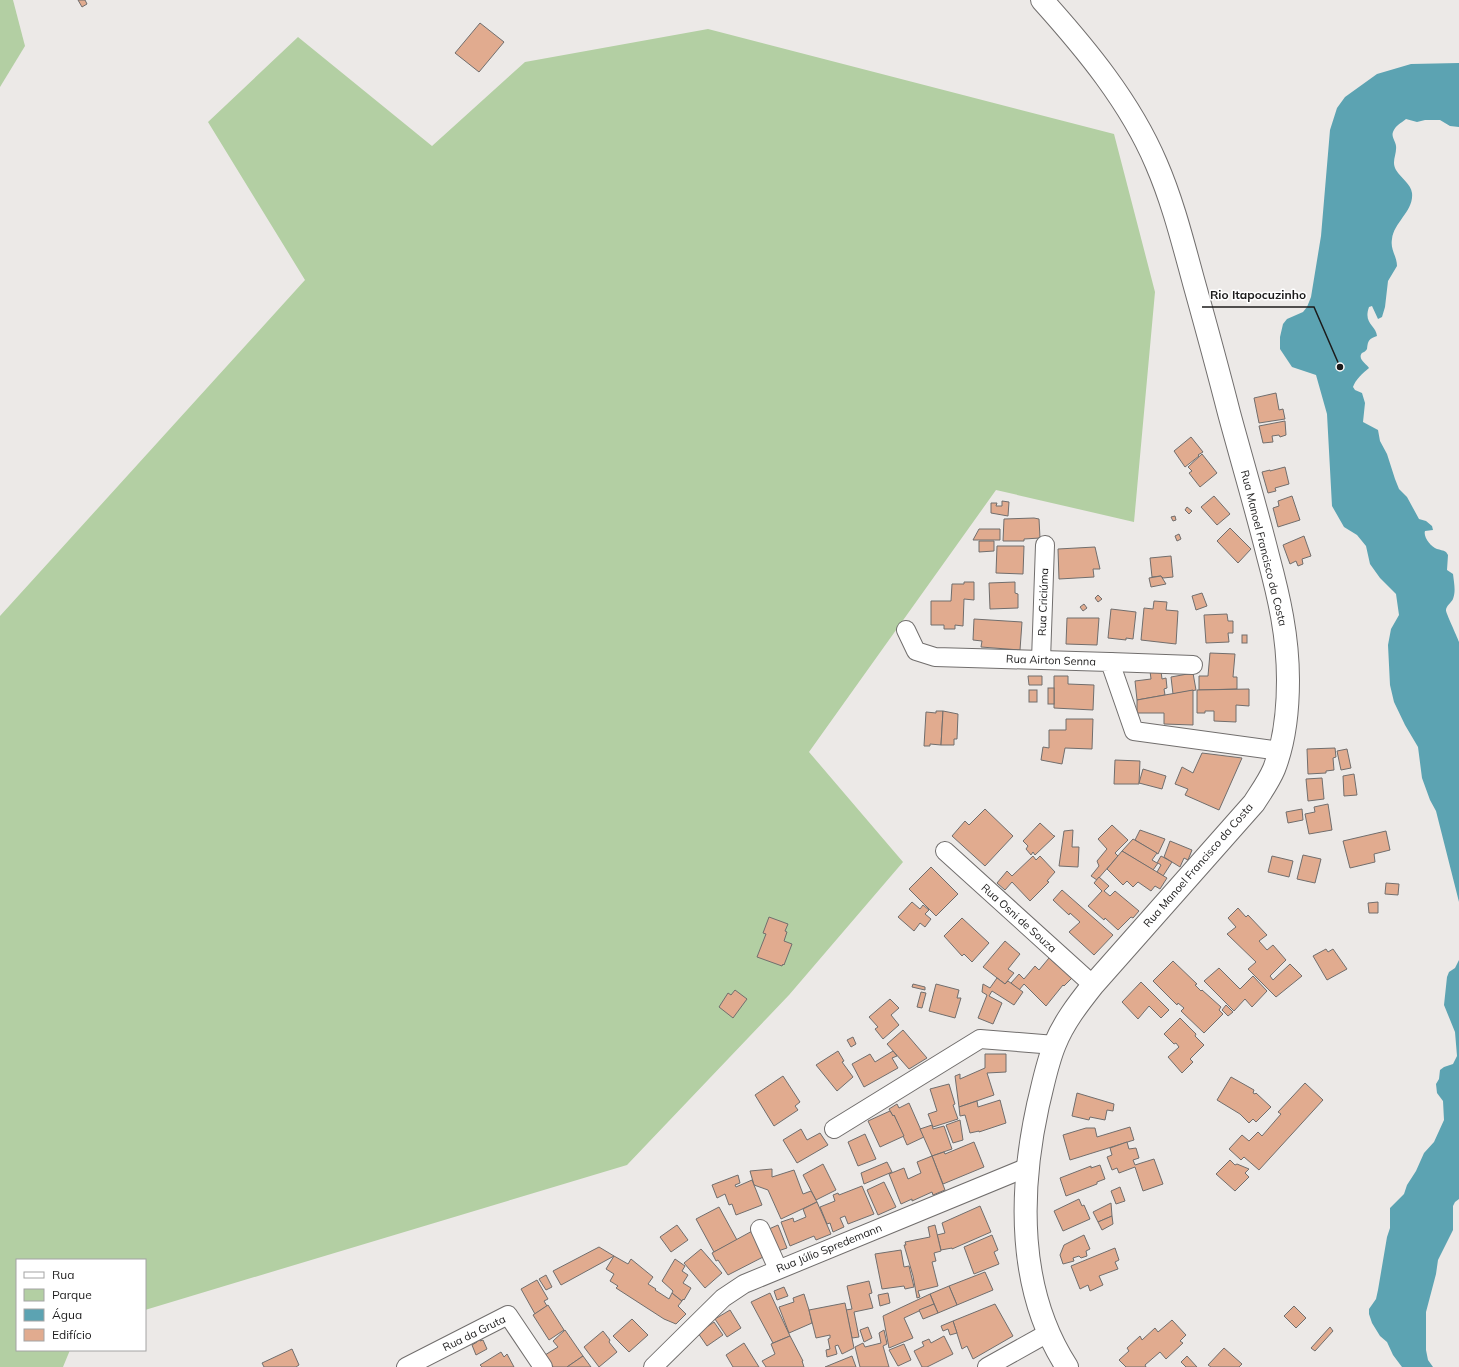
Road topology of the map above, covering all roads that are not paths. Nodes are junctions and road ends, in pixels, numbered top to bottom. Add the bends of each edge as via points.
1 (1042, 0) edge
2 (1045, 545) dead end
3 (906, 630) dead end
4 (1042, 660) junction
5 (1110, 662) junction
6 (1192, 665) dead end
7 (1280, 751) junction
8 (945, 851) dead end
9 (1093, 985) junction
10 (1055, 1045) junction
11 (834, 1130) dead end
12 (1028, 1167) junction
13 (760, 1228) dead end
14 (778, 1269) junction
15 (1048, 1333) junction
16 (406, 1367) edge
17 (543, 1367) edge
18 (653, 1367) edge
19 (987, 1367) edge
20 (1067, 1367) edge

1 - 7 main road, Rua Manoel Francisco da Costa via 1101,71 1131,116 1156,163 1176,219 1264,538 1284,622 1288,680 1286,719
2 - 4 street, Rua Criciúma
3 - 4 street, Rua Airton Senna via 916,651 935,657
4 - 5 street, Rua Airton Senna
5 - 6 street
5 - 7 street, Rua Airton Senna via 1134,730
7 - 9 main road, Rua Manoel Francisco da Costa via 1273,770 1254,803
8 - 9 street, Rua Osni de Souza
9 - 10 main road, Rua Manoel Francisco da Costa via 1071,1014
10 - 11 street via 980,1039
10 - 12 main road, Rua Manoel Francisco da Costa via 1042,1086
12 - 14 street, Rua Júlio Spredemann
12 - 15 main road, Rua Manoel Francisco da Costa via 1027,1249 1038,1308
13 - 14 street
14 - 18 street, Rua Júlio Spredemann via 744,1284 723,1298
15 - 19 street
15 - 20 main road, Rua Manoel Francisco da Costa
16 - 17 street, Rua da Gruta via 508,1315

